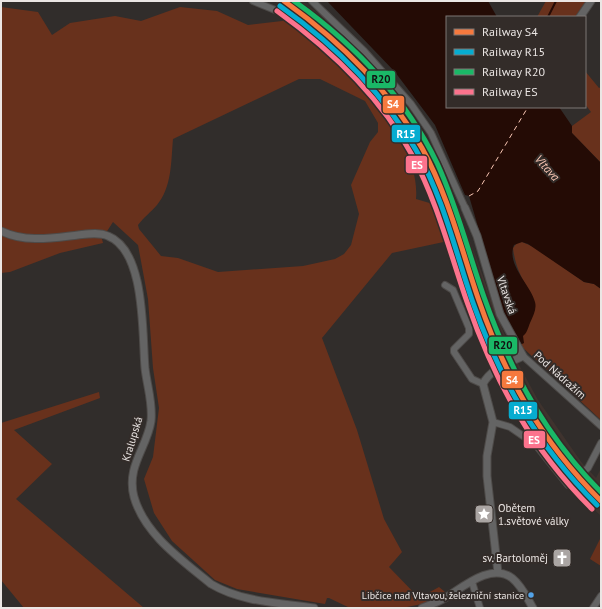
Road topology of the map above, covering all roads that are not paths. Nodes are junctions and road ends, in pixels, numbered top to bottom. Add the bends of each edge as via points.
1 (253, 1) edge
2 (295, 1) edge
3 (312, 1) edge
4 (591, 1) edge
5 (581, 16) edge
6 (465, 208) joint
7 (1, 231) edge
8 (445, 285) dead end
9 (523, 356) junction
10 (483, 384) junction
11 (493, 422) junction
12 (601, 426) edge
13 (601, 443) edge
14 (498, 573) junction
15 (472, 582) junction
16 (601, 596) edge
17 (314, 608) edge
18 (422, 608) edge
19 (480, 608) edge
20 (534, 608) edge
21 (594, 608) edge

1 - 2 street via 280,12 287,11
3 - 6 street, Vltavská via 364,51 411,104 431,133
4 - 5 street
6 - 9 street, Vltavská via 477,236 500,314
7 - 17 street, Kralupská via 25,239 100,235 112,239 125,251 135,275 143,311 145,368 152,406 150,426 136,462 133,480 134,495 142,516 159,539 207,581 220,589 261,600
8 - 10 street via 453,290 469,328 468,334 454,352 472,379
9 - 10 street via 496,370
9 - 12 street, Pod Nádražím
10 - 11 street
11 - 13 street via 510,428 536,445 568,485 588,468
11 - 14 street via 487,456 487,476
14 - 15 street via 484,575
14 - 20 street via 509,576 518,583
15 - 18 street
15 - 19 street
16 - 21 street

